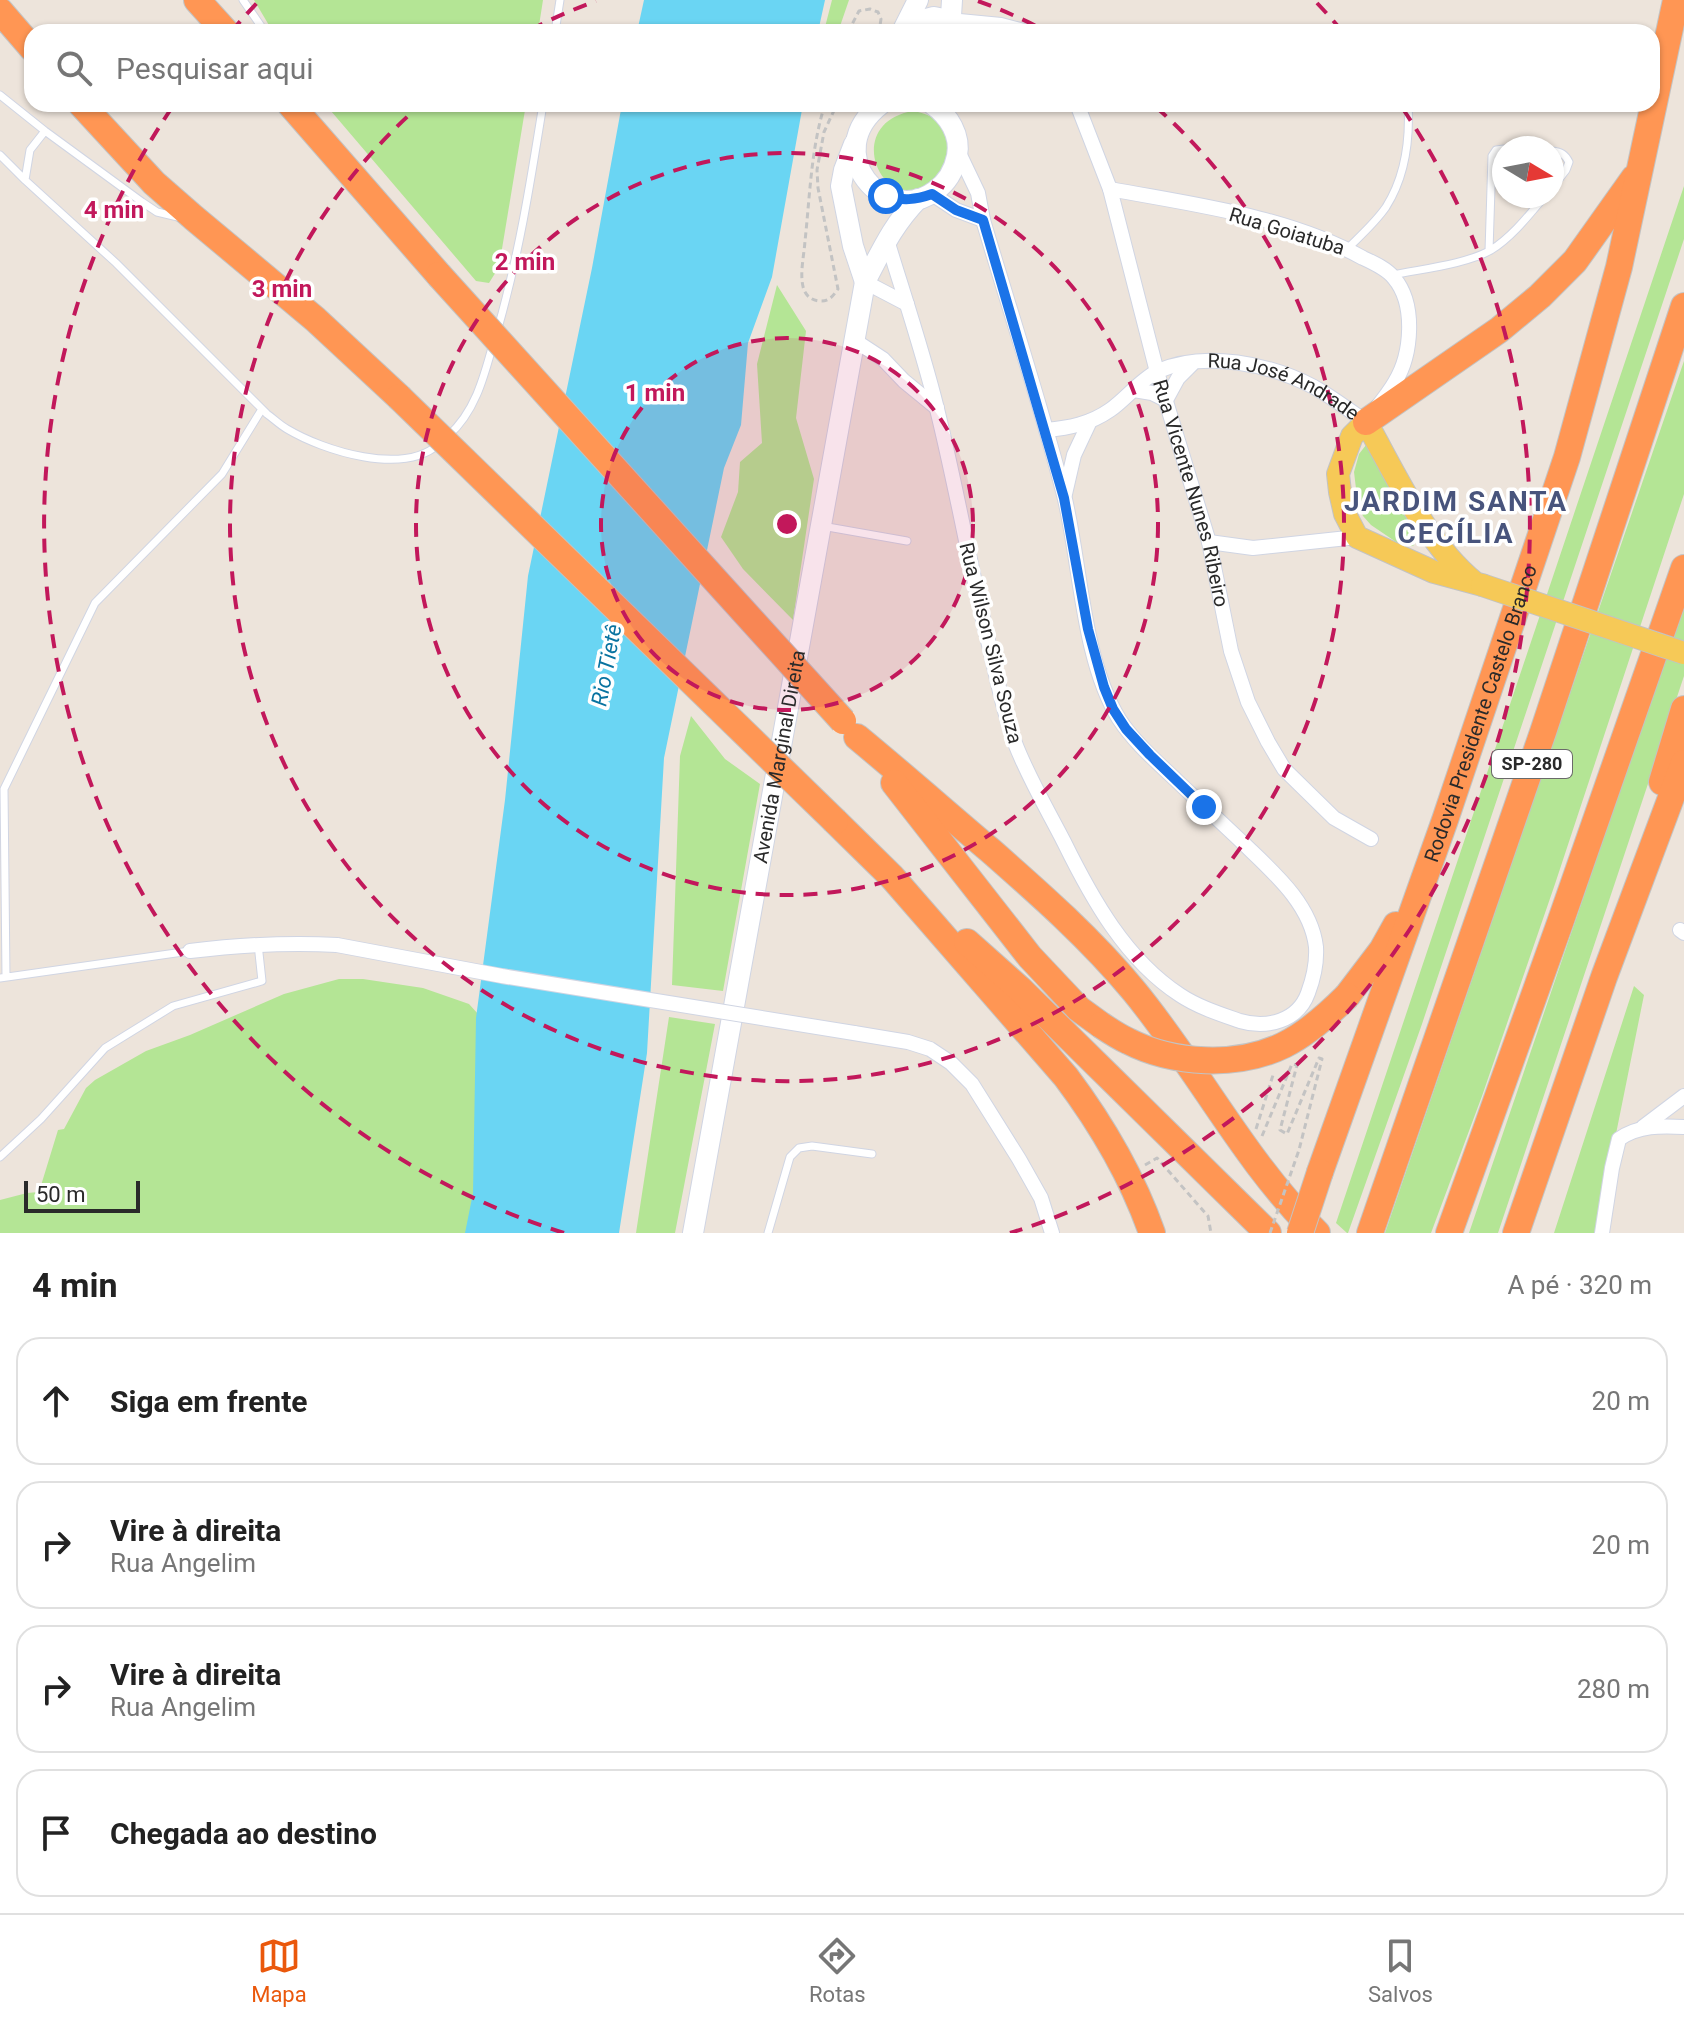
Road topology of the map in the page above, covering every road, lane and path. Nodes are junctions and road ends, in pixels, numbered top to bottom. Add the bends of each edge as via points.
1 (197, 0) edge
2 (243, 0) edge
3 (560, 0) edge
4 (918, 0) edge
5 (1676, 0) edge
6 (0, 11) edge
7 (950, 17) edge
8 (219, 24) edge
9 (260, 24) edge
10 (556, 24) edge
11 (852, 24) edge
12 (880, 24) edge
13 (907, 24) edge
14 (916, 24) edge
15 (995, 24) edge
16 (24, 39) edge
17 (1660, 77) edge
18 (0, 95) edge
19 (88, 112) edge
20 (299, 112) edge
21 (542, 112) edge
22 (823, 112) edge
23 (833, 112) edge
24 (863, 112) edge
25 (871, 112) edge
26 (941, 112) edge
27 (955, 112) edge
28 (1080, 112) edge
29 (1408, 112) edge
30 (1653, 112) edge
31 (45, 131) junction
32 (857, 135) junction
33 (957, 142) junction
34 (1564, 154) edge
35 (0, 155) edge
36 (1492, 156) edge
37 (1641, 169) junction
38 (1564, 173) edge
39 (25, 180) junction
40 (1110, 189) junction
41 (925, 197) junction
42 (1535, 208) edge
43 (194, 218) junction
44 (983, 220) junction
45 (887, 240) junction
46 (1347, 249) junction
47 (1489, 251) junction
48 (1393, 275) junction
49 (865, 282) junction
50 (907, 304) junction
51 (1684, 306) edge
52 (854, 340) junction
53 (1196, 361) junction
54 (1157, 372) junction
55 (1134, 390) junction
56 (1166, 400) junction
57 (262, 409) junction
58 (937, 409) junction
59 (1090, 421) junction
60 (1366, 422) junction
61 (1046, 430) junction
62 (1064, 498) junction
63 (821, 526) junction
64 (1357, 537) junction
65 (1431, 537) junction
66 (907, 541) dead end
67 (1209, 542) junction
68 (1413, 564) junction
69 (1684, 568) edge
70 (1478, 584) junction
71 (1684, 653) edge
72 (1684, 709) edge
73 (850, 729) junction
74 (1684, 763) edge
75 (1445, 820) junction
76 (1371, 839) dead end
77 (885, 869) junction
78 (258, 944) junction
79 (190, 951) joint
80 (1604, 977) junction
81 (3, 978) edge
82 (1277, 1063) dead end
83 (1684, 1096) edge
84 (1684, 1127) edge
85 (1642, 1128) junction
86 (1254, 1137) dead end
87 (1259, 1143) dead end
88 (872, 1154) dead end
89 (0, 1157) edge
90 (1139, 1168) dead end
91 (1373, 1226) edge
92 (693, 1233) edge
93 (768, 1233) edge
94 (1052, 1233) edge
95 (1152, 1233) edge
96 (1211, 1233) edge
97 (1269, 1233) edge
98 (1300, 1233) edge
99 (1317, 1233) edge
100 (1449, 1233) edge
101 (1516, 1233) edge
102 (1602, 1233) edge

1 - 8 highway
2 - 9 lane
3 - 10 lane
4 - 13 main road
5 - 17 highway, Rodovia Presidente Castelo Branco
6 - 16 highway
7 - 14 main road
7 - 15 street
11 - 12 path via 859,11 870,9 878,12
18 - 31 lane
19 - 43 highway
20 - 73 highway, bridge via 439,275
21 - 57 lane via 508,293 482,382 456,429 431,451 410,459 383,459 322,445 287,429
22 - 23 path via 802,268 804,290 816,301 832,298 838,289 817,170
24 - 32 main road, Avenida Marginal Direita
25 - 32 main road
26 - 33 main road
27 - 33 main road
28 - 40 street, Rua Vicente Nunes Ribeiro
29 - 46 lane via 1398,183 1385,208
30 - 37 highway, Rodovia Presidente Castelo Branco
31 - 39 lane via 30,150
31 - 43 lane via 157,212
32 - 41 main road via 856,158 872,187 902,200
32 - 49 main road, Avenida Marginal Direita via 841,186
33 - 41 main road, Avenida Marginal Direita via 954,168 945,183
33 - 44 street
34 - 38 lane via 1569,162
35 - 39 lane
36 - 47 lane
37 - 60 highway via 1575,261 1540,296
37 - 75 highway, Rodovia Presidente Castelo Branco via 1567,457
39 - 57 lane
40 - 46 street, Rua Goiatuba via 1266,221
40 - 54 street, Rua Vicente Nunes Ribeiro
41 - 44 street
41 - 45 main road, Avenida Marginal Direita via 901,217
42 - 47 lane
43 - 77 highway, bridge via 399,397
44 - 61 street
45 - 49 main road, Avenida Marginal Direita
45 - 50 street, Rua Wilson Silva Souza
46 - 48 street, Rua Goiatuba
47 - 48 lane
48 - 60 street via 1409,312 1404,361
49 - 50 street
49 - 52 main road, Avenida Marginal Direita
50 - 58 street, Rua Wilson Silva Souza
51 - 91 highway, SP-280
52 - 58 street
52 - 63 main road, Avenida Marginal Direita
53 - 54 street, Rua José Andrade
53 - 56 street, Rua José Andrade
53 - 60 street, Rua José Andrade via 1226,360 1277,372 1314,387
54 - 55 street, Rua José Andrade
54 - 56 street, Rua Vicente Nunes Ribeiro
55 - 56 street
55 - 59 street, Rua José Andrade
56 - 67 street, Rua Vicente Nunes Ribeiro
57 - 81 lane via 222,474 95,603 4,789
58 - 62 street, Rua Wilson Silva Souza via 1014,740 1093,898 1137,959 1185,998 1247,1023 1290,1018 1305,1001 1316,969 1309,922 1271,869 1150,755 1113,709 1088,629
59 - 61 street, Rua José Andrade
59 - 62 street via 1074,455
60 - 64 main road via 1352,436 1338,474 1345,514
60 - 65 main road, Rua José Andrade
61 - 62 street
63 - 66 lane
63 - 92 main road, Avenida Marginal Direita
64 - 67 street via 1253,548
64 - 68 main road
65 - 68 main road
65 - 70 main road, Rua José Andrade
67 - 76 street, Rua Vicente Nunes Ribeiro via 1231,651 1268,742 1305,791 1334,818
68 - 70 main road
69 - 100 highway
70 - 71 main road, bridge
72 - 80 highway
73 - 75 highway, bridge via 1030,957 1079,1009 1128,1041 1181,1059 1259,1054 1314,1026 1347,996 1382,950
73 - 99 highway via 1093,944 1170,1035 1269,1181
74 - 80 highway
75 - 98 highway, Rodovia Presidente Castelo Branco, bridge
77 - 95 highway via 1085,1102 1129,1176
77 - 97 highway via 1021,990
78 - 79 street
78 - 89 lane via 262,981 173,1006 105,1048
78 - 94 street, bridge via 337,945 930,1049 972,1084 1041,1198
79 - 81 lane
80 - 101 highway
82 - 86 path
83 - 85 street
84 - 85 street
85 - 102 street via 1619,1139
87 - 97 path, bridge via 1292,1064 1297,1065 1280,1130 1287,1134 1322,1059 1299,1150
88 - 93 lane via 799,1148 790,1157
90 - 96 path via 1157,1158 1208,1216

